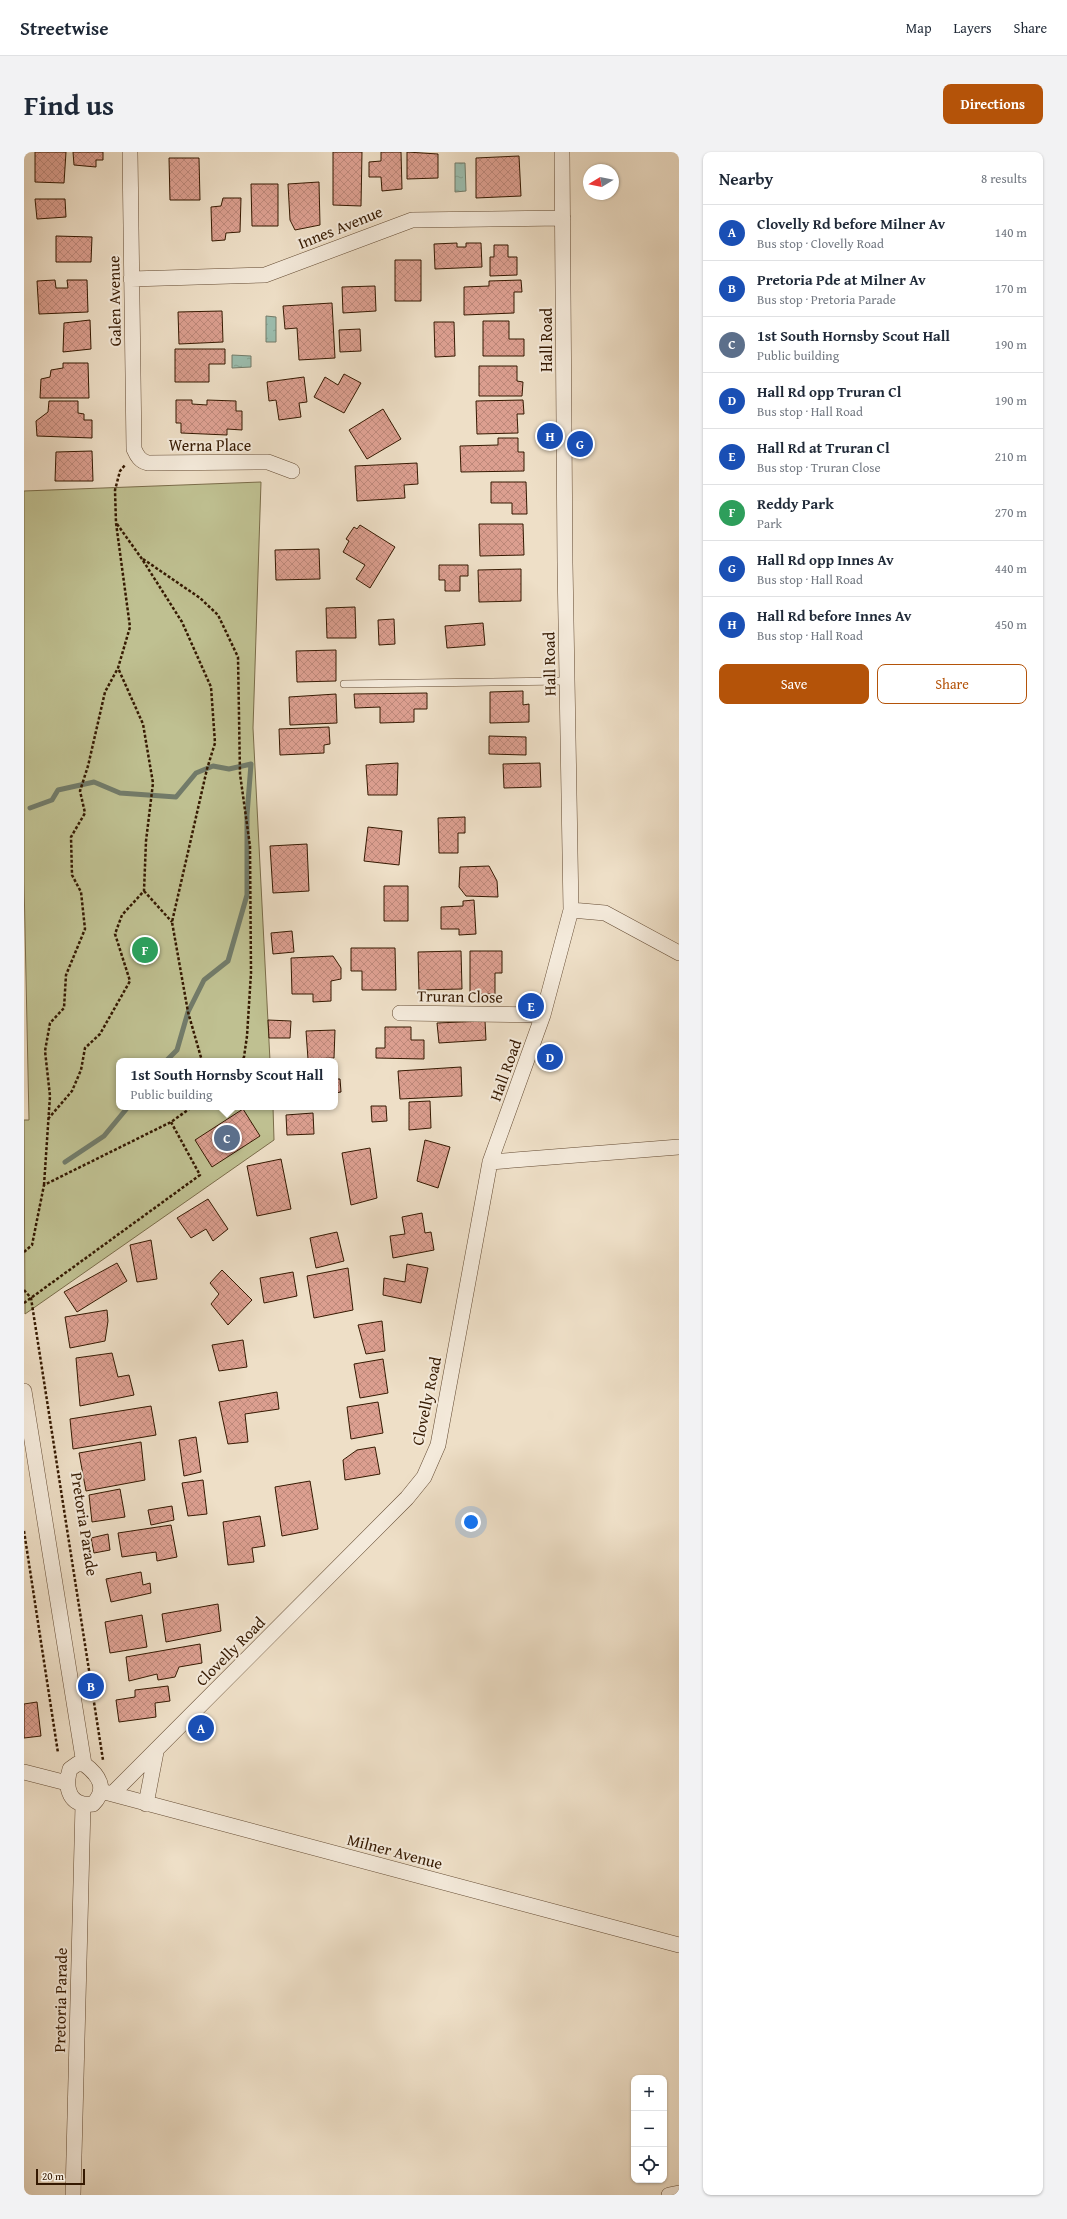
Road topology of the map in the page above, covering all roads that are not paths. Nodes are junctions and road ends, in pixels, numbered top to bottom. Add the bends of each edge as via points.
1 (130, 152) edge
2 (562, 152) edge
3 (563, 218) junction
4 (131, 279) junction
5 (135, 451) joint
6 (292, 471) dead end
7 (567, 681) junction
8 (344, 684) dead end
9 (571, 910) junction
10 (679, 953) edge
11 (400, 1013) dead end
12 (543, 1015) junction
13 (679, 1147) edge
14 (490, 1162) junction
15 (24, 1391) edge
16 (156, 1752) junction
17 (84, 1764) junction
18 (24, 1772) edge
19 (67, 1783) junction
20 (107, 1793) junction
21 (146, 1804) junction
22 (83, 1805) junction
23 (679, 1945) edge
24 (679, 2193) edge
25 (73, 2195) edge
26 (669, 2195) edge

1 - 4 street, Galen Avenue
2 - 3 street, Hall Road
3 - 4 street, Innes Avenue via 412,220 266,275
3 - 7 street, Hall Road
4 - 5 street, Galen Avenue
5 - 6 street, Werna Place via 140,459 148,463 268,462
7 - 8 lane
7 - 9 street, Hall Road
9 - 10 street via 605,914
9 - 12 street, Hall Road
11 - 12 street, Truran Close
12 - 14 street, Hall Road
13 - 14 street
14 - 16 street, Clovelly Road via 438,1445 424,1477 407,1498
15 - 17 street
16 - 20 street, Clovelly Road
16 - 21 street
17 - 19 street via 77,1764 70,1769
17 - 20 street via 98,1778
18 - 19 street
19 - 22 street via 68,1791 74,1800
20 - 21 street, Milner Avenue
20 - 22 street via 93,1804
21 - 23 street, Milner Avenue
22 - 25 street, Pretoria Parade
24 - 26 street

